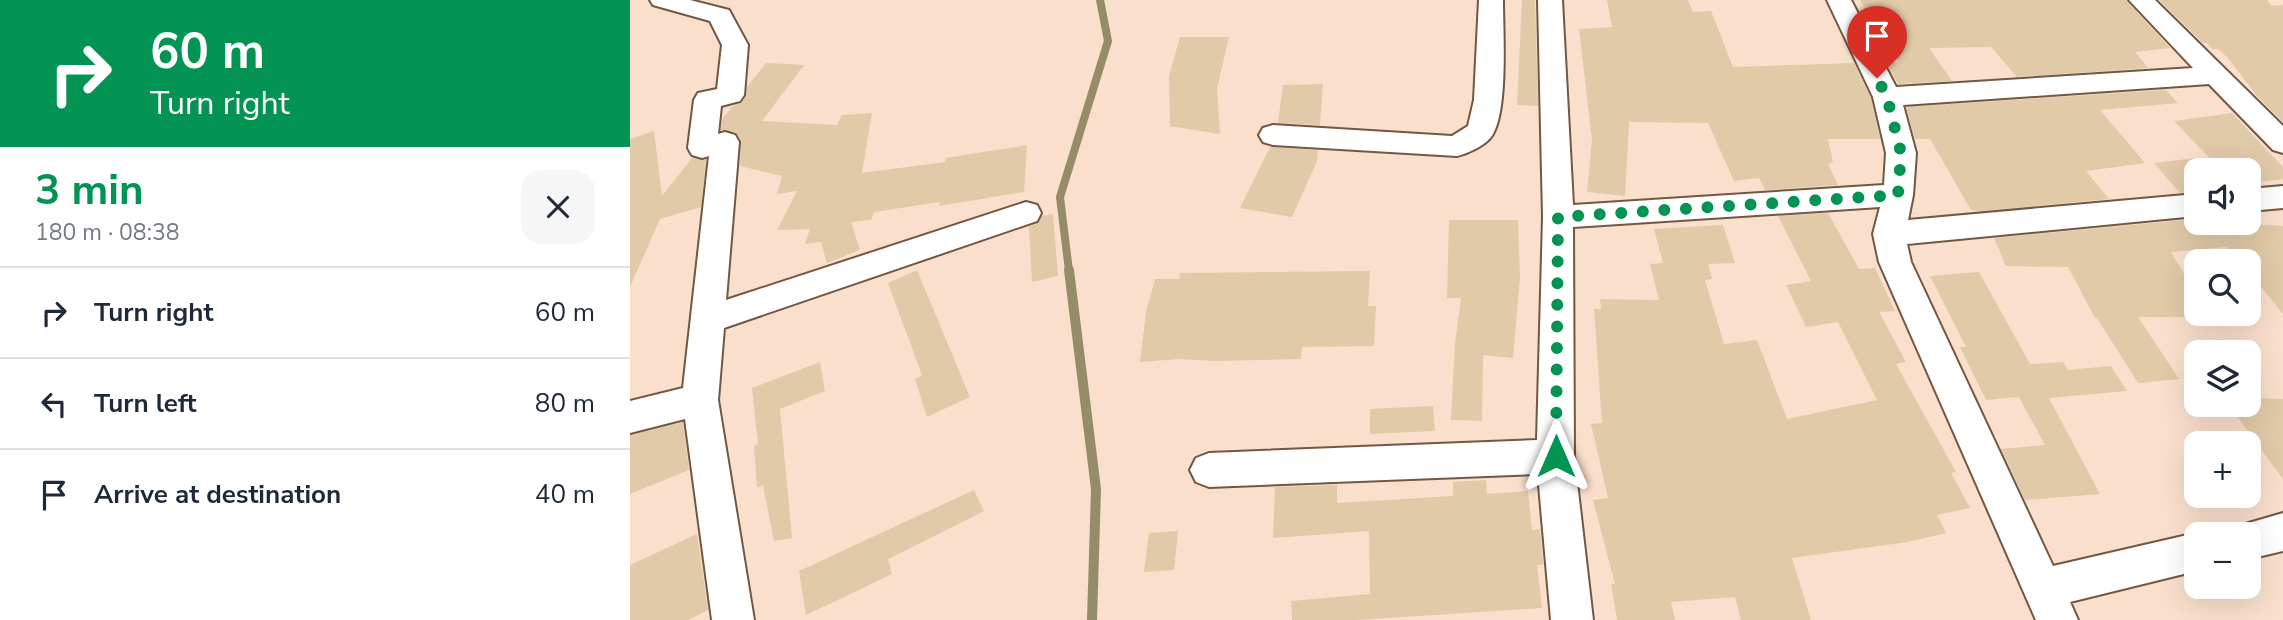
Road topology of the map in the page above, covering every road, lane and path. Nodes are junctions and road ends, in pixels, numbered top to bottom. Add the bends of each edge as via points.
1 (662, 0) edge
2 (1491, 0) edge
3 (1550, 0) edge
4 (1839, 0) edge
5 (2141, 0) edge
6 (2216, 75) junction
7 (1887, 97) junction
8 (1273, 135) dead end
9 (2283, 143) edge
10 (1898, 195) junction
11 (2283, 197) edge
12 (2261, 199) edge
13 (2184, 206) edge
14 (1026, 213) dead end
15 (1558, 217) junction
16 (1889, 233) junction
17 (707, 320) junction
18 (700, 400) junction
19 (630, 417) edge
20 (1556, 456) junction
21 (1209, 470) dead end
22 (2283, 532) edge
23 (2261, 537) edge
24 (2184, 556) edge
25 (2051, 604) edge
26 (733, 620) edge
27 (1572, 620) edge

1 - 17 street via 720,16 735,45 730,95 708,100 702,148 725,142
2 - 8 street via 1488,100 1481,131 1457,146
3 - 15 street
4 - 7 street
5 - 6 street
6 - 7 street
6 - 9 street
7 - 10 street via 1901,153
10 - 15 street
10 - 16 street
11 - 12 street
13 - 16 street
14 - 17 street
15 - 20 street
16 - 25 street via 1895,262
17 - 18 street
18 - 19 street
18 - 26 street
20 - 21 street
20 - 27 street
22 - 23 street
24 - 25 street

